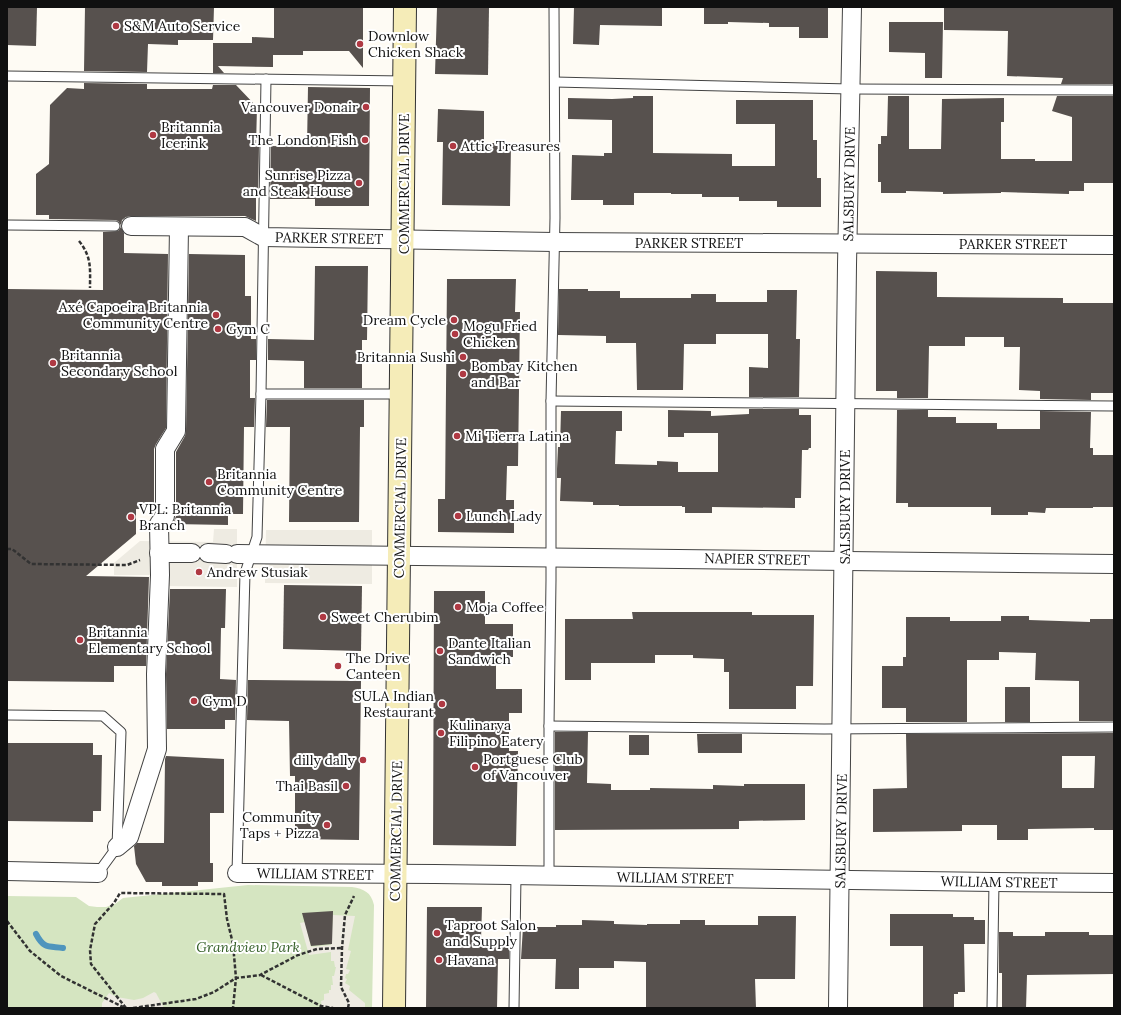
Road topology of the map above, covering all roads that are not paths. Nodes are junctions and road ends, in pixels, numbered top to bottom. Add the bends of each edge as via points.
1 (406, 7) edge
2 (554, 7) edge
3 (852, 7) edge
4 (7, 76) edge
5 (266, 79) junction
6 (405, 81) junction
7 (555, 82) junction
8 (851, 89) junction
9 (1114, 90) edge
10 (7, 225) edge
11 (123, 226) joint
12 (178, 227) junction
13 (263, 237) junction
14 (403, 240) junction
15 (554, 242) junction
16 (848, 243) junction
17 (1114, 245) edge
18 (261, 394) junction
19 (402, 394) junction
20 (552, 401) junction
21 (846, 403) junction
22 (1114, 406) edge
23 (159, 553) junction
24 (238, 554) junction
25 (400, 555) junction
26 (551, 557) junction
27 (844, 561) junction
28 (1114, 564) edge
29 (7, 715) edge
30 (549, 726) junction
31 (1114, 727) edge
32 (842, 729) junction
33 (117, 848) junction
34 (7, 871) edge
35 (98, 873) joint
36 (237, 873) joint
37 (396, 874) junction
38 (516, 876) junction
39 (549, 876) junction
40 (841, 879) junction
41 (994, 882) junction
42 (1114, 882) edge
43 (394, 1008) edge
44 (514, 1008) edge
45 (838, 1008) edge
46 (992, 1008) edge

1 - 6 street, COMMERCIAL DRIVE
2 - 7 lane
3 - 8 street, SALSBURY DRIVE
4 - 5 lane
5 - 6 lane
5 - 13 lane
6 - 14 street, COMMERCIAL DRIVE
7 - 8 lane
7 - 15 lane
8 - 9 lane
8 - 16 street, SALSBURY DRIVE
10 - 11 lane
11 - 12 street
12 - 13 street via 245,227
12 - 23 street via 176,431 165,449 165,516 159,524
13 - 14 street, PARKER STREET
13 - 18 lane
14 - 15 street, PARKER STREET
14 - 19 street, COMMERCIAL DRIVE
15 - 16 street, PARKER STREET
15 - 20 lane
16 - 17 street, PARKER STREET
16 - 21 street, SALSBURY DRIVE
18 - 19 lane
18 - 24 lane via 257,537
19 - 25 street, COMMERCIAL DRIVE
20 - 21 lane
20 - 26 lane
21 - 22 lane
21 - 27 street, SALSBURY DRIVE
23 - 24 street, NAPIER STREET
23 - 33 street via 157,749 129,837
24 - 25 street, NAPIER STREET
24 - 36 lane via 245,573
25 - 26 street, NAPIER STREET
25 - 37 street, COMMERCIAL DRIVE
26 - 27 street, NAPIER STREET
26 - 30 lane
27 - 28 street, NAPIER STREET
27 - 32 street, SALSBURY DRIVE
29 - 33 lane via 104,716 121,732
30 - 32 lane
30 - 39 lane
31 - 32 lane
32 - 40 street, SALSBURY DRIVE
33 - 35 lane
34 - 35 street
36 - 37 street, WILLIAM STREET
37 - 38 street, WILLIAM STREET
37 - 43 street, COMMERCIAL DRIVE
38 - 39 street, WILLIAM STREET
38 - 44 lane
39 - 40 street, WILLIAM STREET
40 - 41 street, WILLIAM STREET
40 - 45 street, SALSBURY DRIVE
41 - 42 street, WILLIAM STREET
41 - 46 lane

